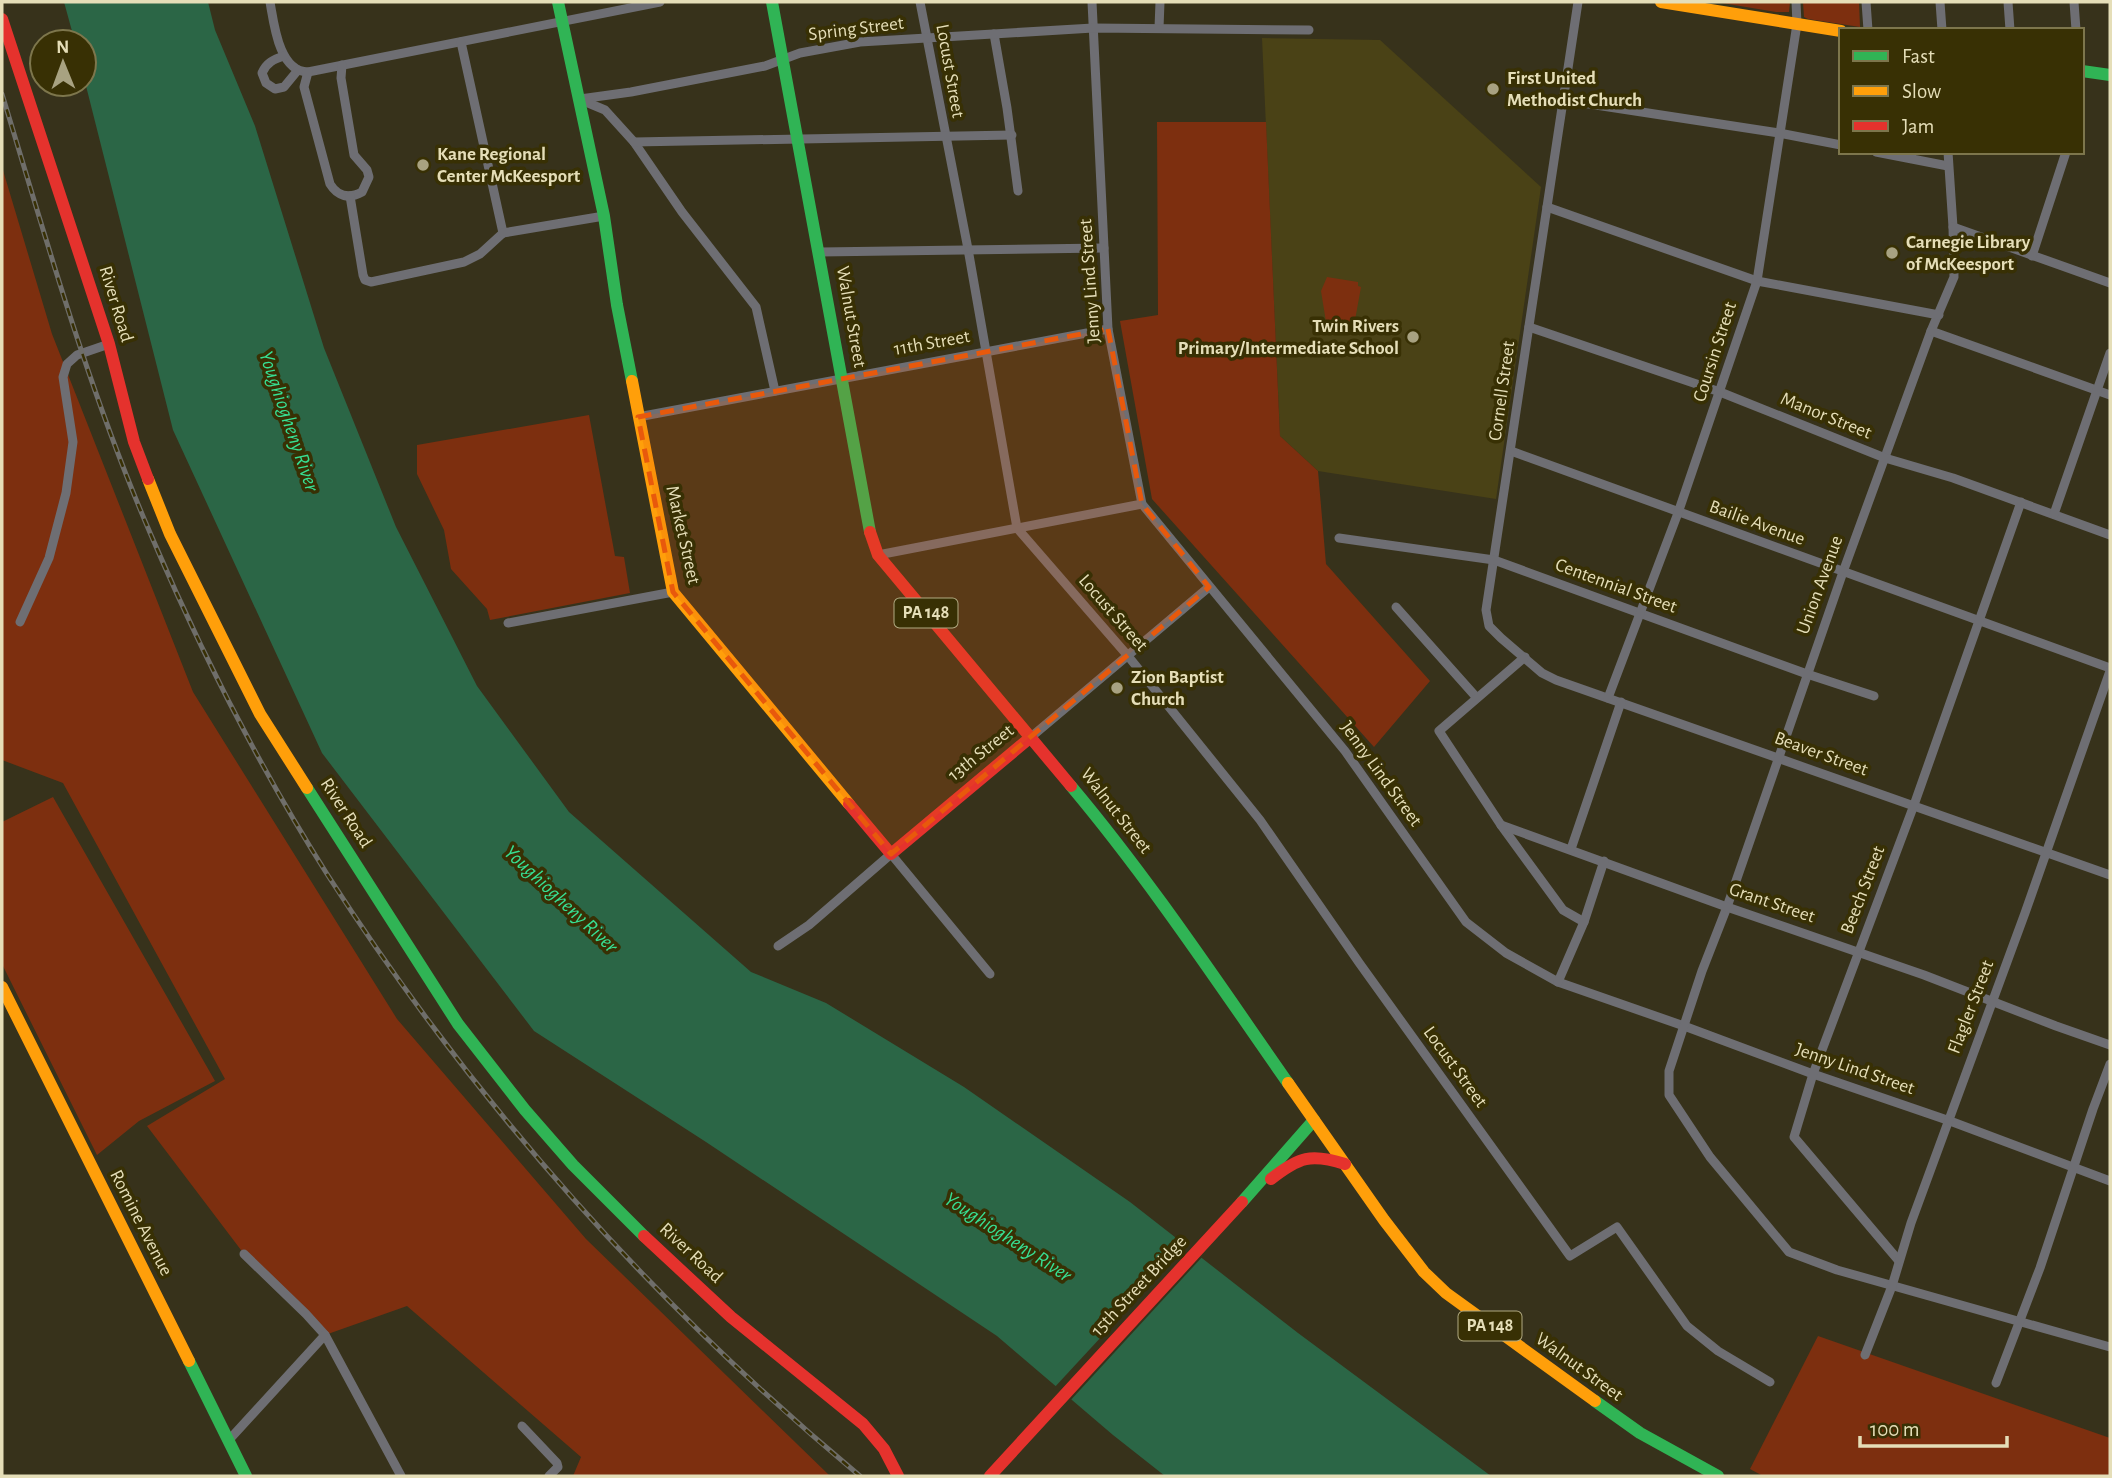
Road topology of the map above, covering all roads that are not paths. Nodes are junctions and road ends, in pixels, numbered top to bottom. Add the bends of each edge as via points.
1 (270, 2) edge
2 (558, 2) edge
3 (660, 2) edge
4 (772, 2) edge
5 (920, 2) edge
6 (1092, 2) edge
7 (1160, 2) edge
8 (1578, 2) edge
9 (1661, 2) edge
10 (1796, 2) edge
11 (1866, 2) edge
12 (1940, 2) edge
13 (2008, 2) edge
14 (2074, 2) edge
15 (2, 19) edge
16 (561, 20) junction
17 (1797, 24) junction
18 (1093, 28) junction
19 (1159, 28) junction
20 (1868, 28) edge
21 (1942, 28) edge
22 (2010, 28) edge
23 (2076, 28) edge
24 (1309, 30) dead end
25 (1839, 31) edge
26 (994, 34) junction
27 (927, 38) junction
28 (461, 42) junction
29 (284, 56) junction
30 (783, 59) junction
31 (342, 65) junction
32 (298, 70) junction
33 (2084, 70) edge
34 (308, 72) junction
35 (2110, 75) edge
36 (580, 100) junction
37 (1563, 100) junction
38 (1779, 133) junction
39 (1012, 135) junction
40 (945, 136) junction
41 (798, 139) junction
42 (634, 142) junction
43 (1839, 145) edge
44 (1886, 154) edge
45 (1948, 154) edge
46 (2065, 154) edge
47 (1948, 166) junction
48 (1018, 191) dead end
49 (350, 197) junction
50 (1548, 207) junction
51 (604, 216) junction
52 (1953, 227) junction
53 (503, 233) junction
54 (1104, 248) junction
55 (968, 249) junction
56 (820, 252) junction
57 (2032, 256) junction
58 (1757, 281) junction
59 (2110, 283) edge
60 (1939, 315) junction
61 (1529, 327) junction
62 (1108, 329) junction
63 (1931, 331) junction
64 (109, 344) junction
65 (985, 351) junction
66 (2110, 353) edge
67 (843, 377) junction
68 (2099, 390) junction
69 (775, 391) junction
70 (1720, 392) junction
71 (2110, 395) edge
72 (638, 417) junction
73 (1511, 452) junction
74 (1885, 458) junction
75 (2021, 502) junction
76 (1142, 504) junction
77 (1678, 513) junction
78 (2054, 514) junction
79 (1017, 528) junction
80 (2110, 535) edge
81 (1339, 538) dead end
82 (878, 555) junction
83 (1494, 560) junction
84 (1843, 572) junction
85 (1209, 587) junction
86 (673, 592) junction
87 (1396, 607) dead end
88 (1641, 614) junction
89 (20, 622) dead end
90 (1979, 622) junction
91 (508, 623) dead end
92 (1128, 656) junction
93 (1525, 656) junction
94 (2110, 669) edge
95 (1807, 674) junction
96 (1874, 696) dead end
97 (1477, 698) junction
98 (1608, 698) junction
99 (1621, 702) junction
100 (1031, 737) junction
101 (1780, 758) junction
102 (1914, 805) junction
103 (1501, 825) junction
104 (1571, 849) junction
105 (2046, 852) junction
106 (891, 855) junction
107 (1604, 861) junction
108 (2110, 875) edge
109 (1727, 907) junction
110 (1584, 922) junction
111 (778, 946) dead end
112 (1859, 952) junction
113 (990, 974) dead end
114 (1558, 982) junction
115 (2, 987) edge
116 (1992, 1001) junction
117 (1684, 1026) junction
118 (2110, 1045) edge
119 (2110, 1064) edge
120 (1812, 1074) junction
121 (1314, 1119) junction
122 (1950, 1121) junction
123 (1289, 1158) junction
124 (1345, 1164) junction
125 (2074, 1168) junction
126 (2110, 1181) edge
127 (244, 1254) dead end
128 (1899, 1261) junction
129 (1892, 1286) junction
130 (2018, 1322) junction
131 (324, 1335) junction
132 (2110, 1347) edge
133 (1865, 1355) dead end
134 (1769, 1382) dead end
135 (1996, 1383) dead end
136 (522, 1426) dead end
137 (228, 1441) junction
138 (246, 1476) edge
139 (401, 1476) edge
140 (549, 1476) edge
141 (898, 1476) edge
142 (990, 1476) edge
143 (1718, 1476) edge

1 - 29 street
2 - 16 street, Market Street
3 - 16 street
4 - 30 street, Walnut Street / PA 148
5 - 27 street, Locust Street
6 - 18 street, Jenny Lind Street
7 - 19 street
8 - 37 street, Cornell Street
9 - 17 street
10 - 17 street, Coursin Street
11 - 20 street
12 - 21 street
13 - 22 street
14 - 23 street
15 - 64 street, River Road
16 - 28 street
16 - 36 street, Market Street
17 - 25 street
17 - 38 street, Coursin Street
18 - 19 street, Spring Street
18 - 26 street, Spring Street
18 - 54 street, Jenny Lind Street
19 - 24 street, Spring Street
26 - 27 street, Spring Street
26 - 39 street
27 - 30 street, Spring Street via 860,42
27 - 40 street, Locust Street
28 - 31 street
28 - 53 street
29 - 32 street
29 - 32 street via 264,67 266,83 275,89 284,87
30 - 36 street, Spring Street
30 - 41 street, Walnut Street / PA 148
31 - 34 street
31 - 49 street via 354,155 369,177 362,191
32 - 34 street
33 - 35 street
34 - 49 street via 304,87 330,184 341,196
36 - 42 street via 606,110
36 - 51 street, Market Street
37 - 38 street
37 - 50 street, Cornell Street
38 - 43 street
38 - 58 street, Coursin Street
39 - 40 street
39 - 48 street
40 - 41 street
40 - 55 street, Locust Street
41 - 42 street
41 - 56 street, Walnut Street / PA 148
42 - 69 street via 755,307
44 - 47 street
45 - 47 street, Union Avenue
46 - 57 street
47 - 52 street, Union Avenue
49 - 53 street via 363,275 370,282 464,262
50 - 58 street
50 - 61 street, Cornell Street
51 - 53 street
51 - 72 street, Market Street
52 - 57 street
52 - 60 street, Union Avenue via 1954,276
54 - 55 street
54 - 62 street, Jenny Lind Street
55 - 56 street
55 - 65 street, Locust Street
56 - 67 street, Walnut Street / PA 148
57 - 59 street
58 - 60 street
58 - 70 street, Coursin Street
60 - 63 street, Union Avenue
61 - 70 street, Manor Street
61 - 73 street, Cornell Street
62 - 65 street, 11th Street
62 - 76 street, Jenny Lind Street
63 - 68 street
63 - 74 street, Union Avenue
64 - 89 street via 77,355 67,364 63,377 73,442 66,493 49,558
64 - 141 street, River Road via 134,442 170,534 260,714 458,1024 573,1166 731,1317 863,1424
65 - 67 street, 11th Street
65 - 79 street, Locust Street
66 - 68 street
67 - 69 street, 11th Street
67 - 82 street, Walnut Street / PA 148
68 - 71 street
68 - 78 street
69 - 72 street, 11th Street
70 - 74 street, Manor Street
70 - 77 street, Coursin Street
72 - 86 street, Market Street
73 - 77 street, Bailie Avenue
73 - 83 street, Cornell Street
74 - 75 street, Manor Street
74 - 84 street, Union Avenue
75 - 78 street, Manor Street
75 - 90 street, Beech Street
76 - 79 street
76 - 85 street, Jenny Lind Street
77 - 84 street, Bailie Avenue
77 - 88 street, Coursin Street
78 - 80 street, Manor Street
79 - 82 street
79 - 92 street, Locust Street
81 - 83 street, Centennial Street
82 - 100 street, Walnut Street / PA 148
83 - 88 street, Centennial Street
83 - 93 street, Cornell Street via 1486,610 1489,626
84 - 90 street, Bailie Avenue
84 - 95 street, Union Avenue
85 - 92 street, 13th Street
85 - 114 street, Jenny Lind Street via 1345,751 1466,922 1506,953
86 - 91 street
86 - 106 street, Market Street
87 - 97 street
88 - 95 street, Centennial Street
88 - 98 street, Coursin Street
90 - 94 street, Bailie Avenue
90 - 102 street, Beech Street
92 - 100 street, 13th Street
92 - 134 street, Locust Street via 1260,820 1570,1256 1617,1227 1687,1325 1718,1351
93 - 97 street
93 - 98 street, Beaver Street via 1542,673
94 - 105 street, Flagler Street
95 - 96 street, Centennial Street
95 - 101 street, Union Avenue
97 - 103 street via 1439,731
98 - 99 street, Beaver Street
99 - 101 street, Beaver Street
99 - 104 street
100 - 106 street, 13th Street
100 - 121 street, Walnut Street / PA 148 via 1151,888
101 - 102 street, Beaver Street
101 - 109 street, Union Avenue
102 - 105 street, Beaver Street
102 - 112 street, Beech Street
103 - 104 street, Grant Street
103 - 110 street via 1563,910
104 - 107 street, Grant Street
105 - 108 street, Beaver Street
105 - 116 street, Flagler Street
106 - 111 street, 13th Street via 810,925
106 - 113 street, Market Street
107 - 109 street, Grant Street
107 - 110 street
109 - 112 street, Grant Street
109 - 117 street, Union Avenue
110 - 114 street
112 - 116 street, Grant Street
112 - 120 street, Beech Street
114 - 117 street, Jenny Lind Street
115 - 137 street, Romine Avenue
116 - 118 street, Grant Street
116 - 122 street, Flagler Street
117 - 120 street, Jenny Lind Street
117 - 129 street, Union Avenue via 1669,1071 1669,1095 1710,1157 1789,1252
119 - 125 street
120 - 122 street, Jenny Lind Street
120 - 128 street, Beech Street via 1794,1137
121 - 123 street, 15th Street Bridge
121 - 124 street, Walnut Street / PA 148
122 - 125 street, Jenny Lind Street
122 - 128 street, Flagler Street
123 - 124 street via 1323,1157
123 - 142 street, 15th Street Bridge via 1236,1208
124 - 143 street, Walnut Street / PA 148 via 1406,1250 1446,1293 1640,1433
125 - 126 street, Jenny Lind Street
125 - 130 street
127 - 131 street
128 - 129 street, Flagler Street
129 - 130 street, Union Avenue
129 - 133 street, Flagler Street
130 - 132 street, Union Avenue
130 - 135 street
131 - 137 street
131 - 139 street
136 - 140 street via 557,1464
137 - 138 street, Romine Avenue

